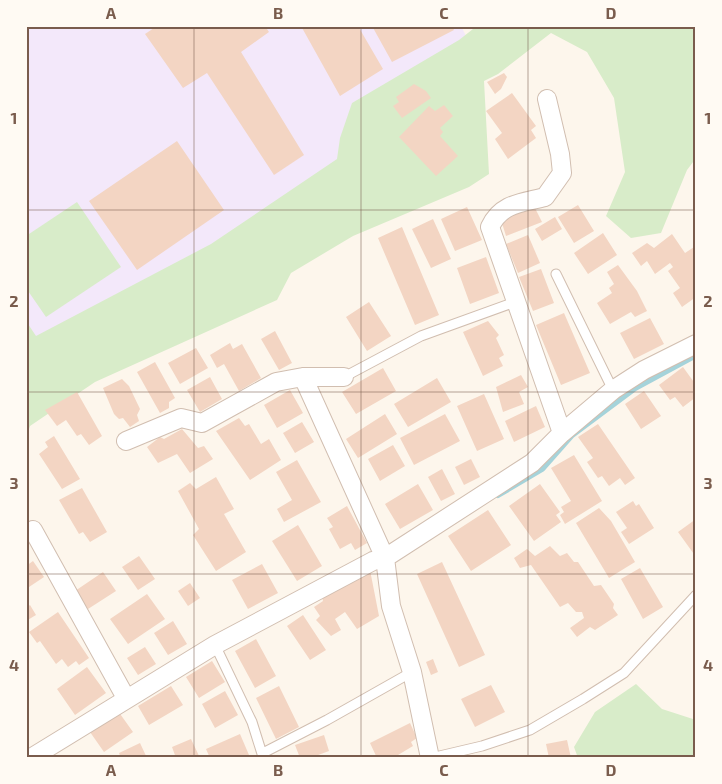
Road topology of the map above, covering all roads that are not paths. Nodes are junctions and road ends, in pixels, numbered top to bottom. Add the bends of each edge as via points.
1 (547, 99) dead end
2 (556, 274) dead end
3 (515, 302) junction
4 (696, 344) edge
5 (303, 377) junction
6 (344, 377) joint
7 (613, 390) junction
8 (562, 433) junction
9 (126, 441) dead end
10 (33, 530) dead end
11 (385, 558) junction
12 (696, 595) edge
13 (215, 646) junction
14 (412, 672) junction
15 (126, 698) junction
16 (39, 755) edge
17 (263, 755) edge
18 (431, 758) edge

1 - 3 street via 562,173 545,197 505,208 496,214 490,227
2 - 7 lane
3 - 6 lane via 421,336
3 - 8 street
4 - 7 street
5 - 6 street
5 - 9 street via 276,382 202,423 181,418
5 - 11 street
7 - 8 street
8 - 11 street via 532,463
10 - 15 street
11 - 13 street via 373,561
11 - 14 street via 391,606
12 - 18 lane via 624,673 575,704 530,730
13 - 15 street
13 - 17 lane via 252,722
14 - 17 lane
14 - 18 street
15 - 16 street

